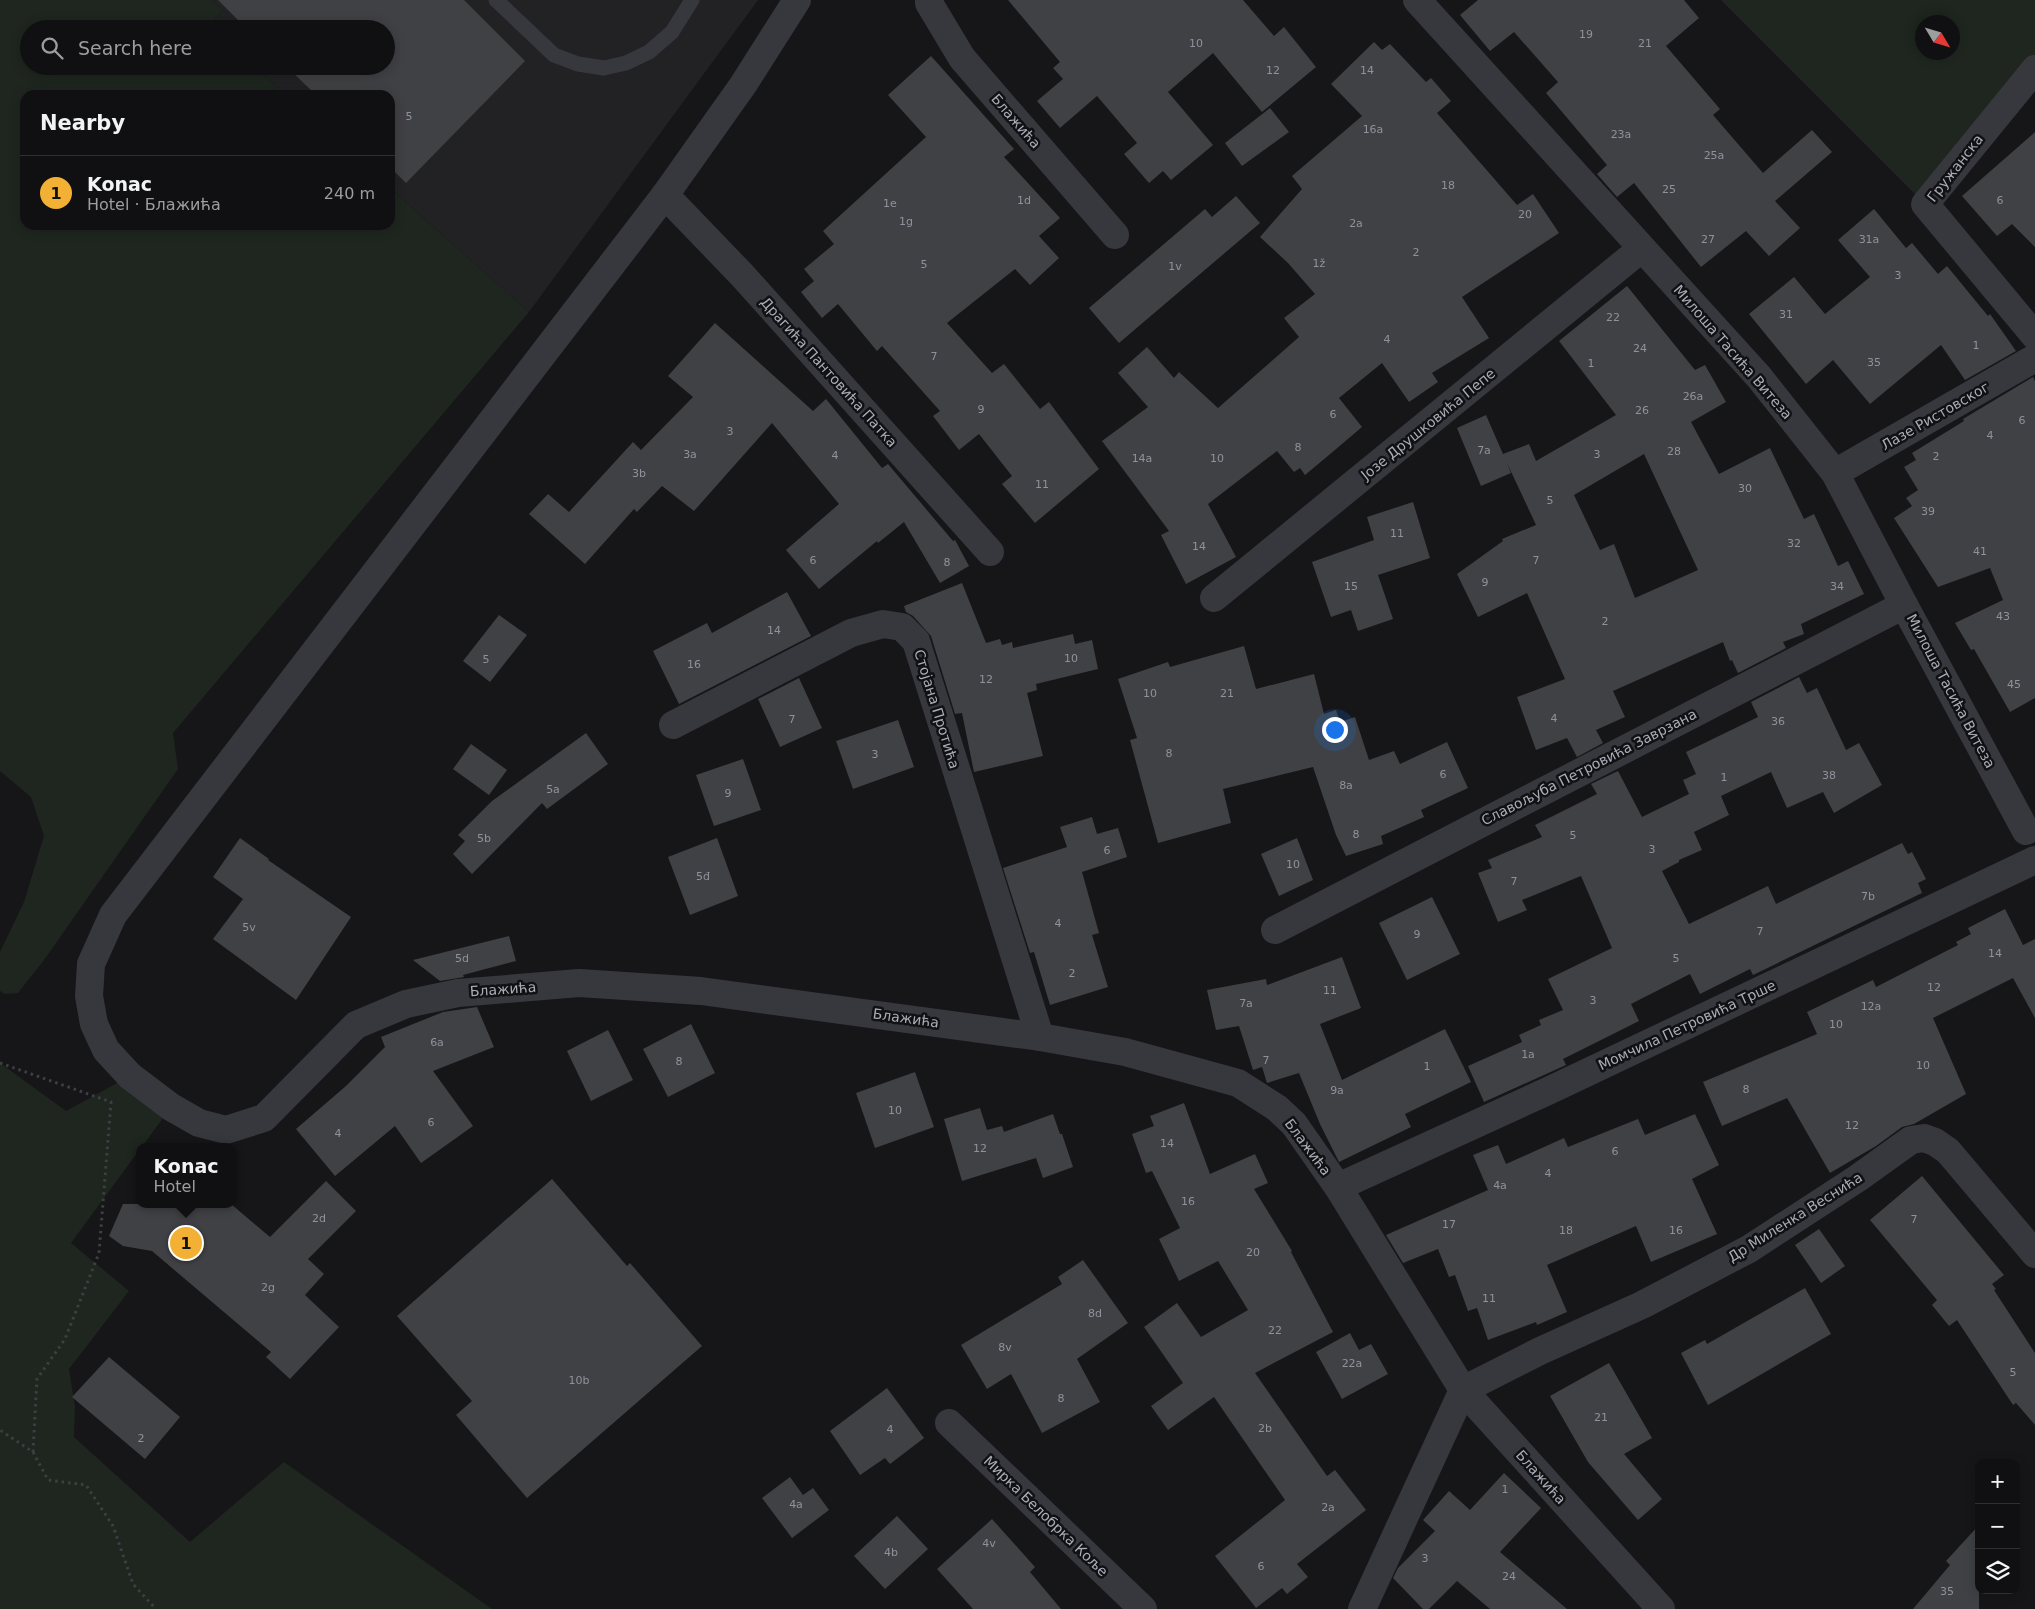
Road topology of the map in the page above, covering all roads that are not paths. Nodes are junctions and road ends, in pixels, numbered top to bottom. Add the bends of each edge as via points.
1 (496, 0) edge
2 (692, 0) edge
3 (797, 0) edge
4 (929, 0) edge
5 (1417, 0) edge
6 (2035, 69) edge
7 (665, 194) junction
8 (1115, 235) dead end
9 (1641, 249) junction
10 (2035, 336) edge
11 (2035, 358) edge
12 (1835, 473) junction
13 (990, 552) dead end
14 (1214, 598) dead end
15 (1904, 605) junction
16 (673, 725) dead end
17 (2026, 831) dead end
18 (2035, 860) edge
19 (1274, 930) dead end
20 (1040, 1037) junction
21 (1338, 1187) junction
22 (2035, 1254) edge
23 (1463, 1390) junction
24 (949, 1423) dead end
25 (1143, 1609) edge
26 (1362, 1609) edge
27 (1661, 1609) edge

1 - 2 lane via 554,55 578,64 604,68 626,63 649,52 672,32
3 - 7 street, Блажића via 743,85
4 - 8 street, Блажића via 962,58
5 - 9 street, Милоша Тасића Витеза
6 - 10 street, Гружанска via 1925,204
7 - 13 street, Драгића Пантовића Патка via 749,282
7 - 20 street, Блажића via 112,915 91,964 88,996 94,1024 106,1050 130,1076 171,1107 199,1123 226,1130 264,1118 356,1025 406,1004 458,993 579,984 701,991
9 - 12 street, Милоша Тасића Витеза via 1759,377
9 - 14 street, Јозе Друшковића Пепе
11 - 12 street, Лазе Ристовског
12 - 15 street, Милоша Тасића Витеза
15 - 17 street, Милоша Тасића Витеза
15 - 19 street, Славољуба Петровића Заврзана
16 - 20 street, Стојана Протића via 852,633 883,624 902,627 916,641
18 - 21 street, Момчила Петровића Трше
20 - 21 street, Блажића via 1125,1052 1238,1083 1277,1108 1294,1124
21 - 23 street, Блажића
22 - 23 street, Др Миленка Веснића via 1948,1151 1924,1138 1911,1140 1749,1249 1642,1305
23 - 26 street
23 - 27 street, Блажића
24 - 25 street, Мирка Белобрка Коље

